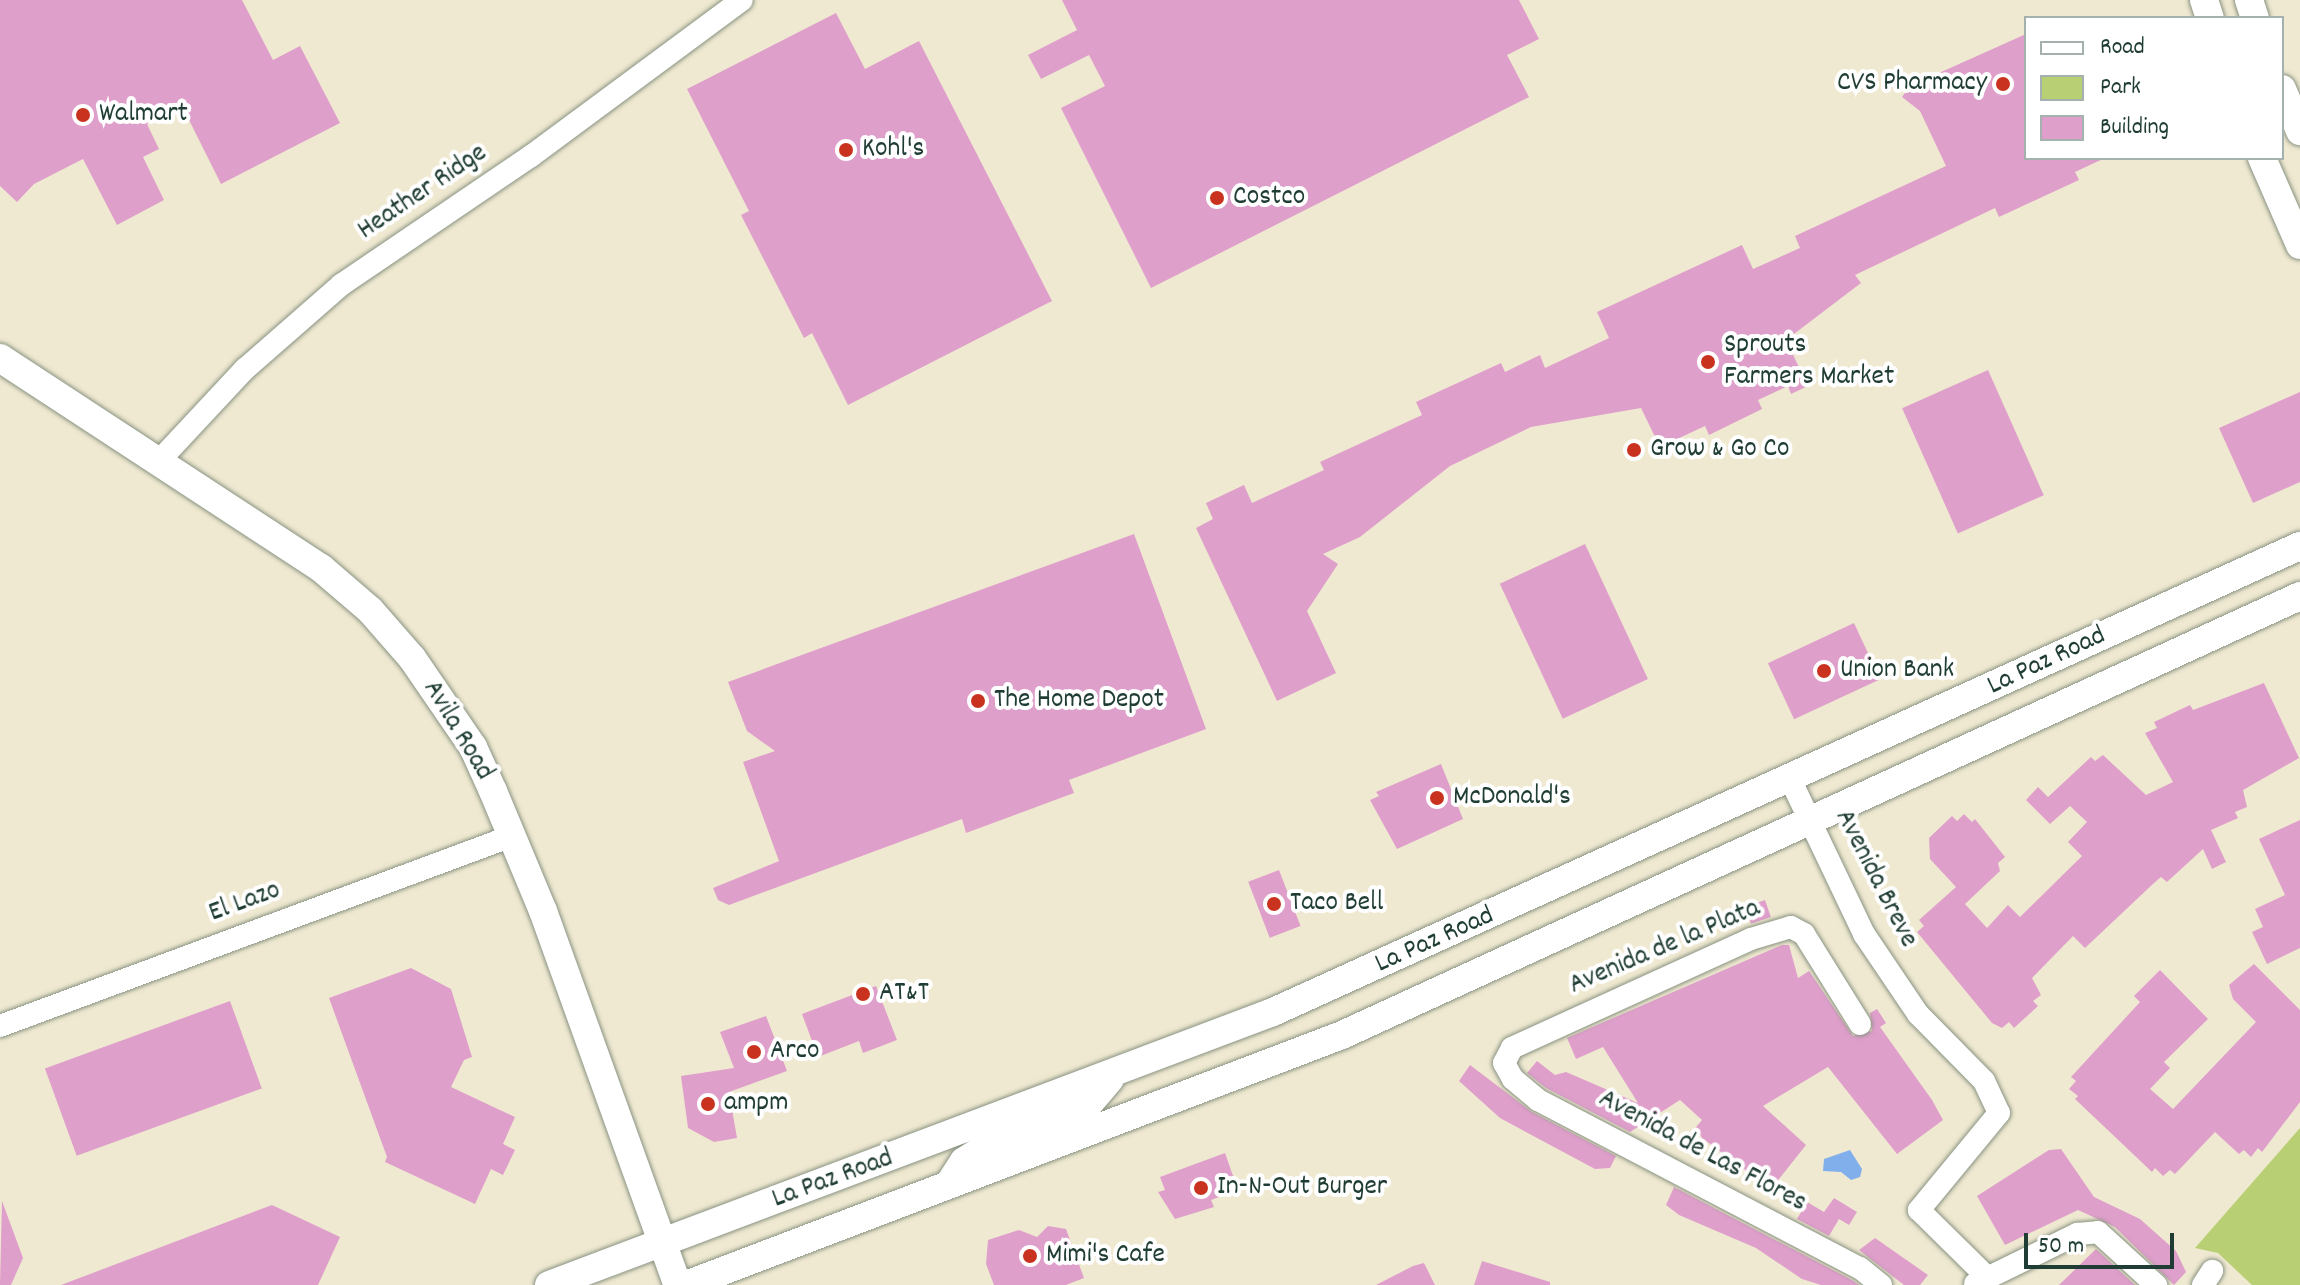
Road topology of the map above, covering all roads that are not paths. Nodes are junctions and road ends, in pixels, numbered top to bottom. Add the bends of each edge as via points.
1 (742, 0) edge
2 (2263, 160) edge
3 (2300, 245) edge
4 (0, 358) edge
5 (160, 460) junction
6 (2300, 546) edge
7 (2300, 596) edge
8 (1791, 781) junction
9 (1811, 821) junction
10 (512, 836) junction
11 (1860, 1024) dead end
12 (0, 1026) edge
13 (1504, 1063) joint
14 (1111, 1077) junction
15 (949, 1185) junction
16 (663, 1243) junction
17 (1980, 1281) edge
18 (549, 1285) edge
19 (678, 1285) edge
20 (686, 1285) edge
21 (1881, 1285) edge
22 (2156, 1285) edge

1 - 5 street, Heather Ridge via 531,156 341,285 245,369
2 - 3 main road
4 - 5 main road, Avila Road
5 - 10 main road, Avila Road via 321,568 370,610 412,658 473,747
6 - 8 main road, La Paz Road
7 - 9 main road, La Paz Road
8 - 9 street, Avenida Breve
8 - 14 main road, La Paz Road via 1455,934
9 - 15 main road, La Paz Road via 1342,1035
9 - 17 street, Avenida Breve via 1864,934 1918,1014 1984,1081 1999,1113 1919,1210
10 - 12 street, El Lazo
10 - 16 main road, Avila Road
11 - 13 street, Avenida de la Plata via 1804,934 1791,927 1751,939 1512,1048
13 - 21 street, Avenida de Las Flores via 1513,1079 1538,1100 1860,1268
14 - 15 main road via 1082,1112 980,1151 964,1161
14 - 16 main road, La Paz Road
15 - 20 main road, La Paz Road
16 - 18 main road, La Paz Road
16 - 19 main road, Avila Road
17 - 22 street via 2002,1275 2077,1234 2098,1232

